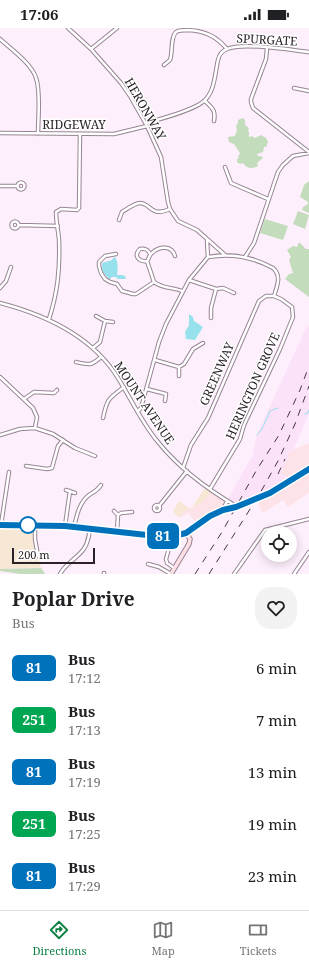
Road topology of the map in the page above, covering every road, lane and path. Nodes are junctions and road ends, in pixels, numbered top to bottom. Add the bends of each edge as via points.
1 (68, 28) edge
2 (117, 28) edge
3 (0, 40) edge
4 (267, 48) junction
5 (91, 49) junction
6 (227, 49) junction
7 (309, 52) edge
8 (164, 65) dead end
9 (294, 88) dead end
10 (309, 91) edge
11 (205, 101) junction
12 (214, 121) dead end
13 (146, 125) junction
14 (0, 133) edge
15 (38, 134) junction
16 (80, 134) junction
17 (309, 152) edge
18 (225, 167) dead end
19 (0, 186) edge
20 (17, 186) dead end
21 (268, 199) junction
22 (170, 209) junction
23 (119, 220) dead end
24 (18, 225) dead end
25 (58, 226) junction
26 (207, 240) junction
27 (248, 253) junction
28 (116, 254) dead end
29 (150, 254) junction
30 (225, 255) junction
31 (175, 256) dead end
32 (208, 257) junction
33 (244, 257) junction
34 (251, 258) junction
35 (147, 261) junction
36 (11, 267) dead end
37 (189, 280) junction
38 (154, 282) junction
39 (0, 288) edge
40 (216, 290) junction
41 (182, 291) junction
42 (234, 293) dead end
43 (274, 296) junction
44 (0, 302) edge
45 (96, 316) dead end
46 (211, 318) dead end
47 (49, 319) junction
48 (105, 321) junction
49 (114, 322) dead end
50 (203, 343) dead end
51 (93, 348) junction
52 (102, 357) junction
53 (155, 360) junction
54 (76, 362) dead end
55 (179, 367) junction
56 (179, 376) dead end
57 (0, 377) edge
58 (124, 387) junction
59 (146, 389) junction
60 (57, 390) dead end
61 (54, 393) junction
62 (56, 396) dead end
63 (24, 400) junction
64 (165, 401) dead end
65 (138, 411) junction
66 (103, 418) dead end
67 (35, 428) junction
68 (0, 435) edge
69 (63, 440) junction
70 (95, 456) dead end
71 (26, 466) dead end
72 (183, 468) junction
73 (309, 469) edge
74 (187, 471) junction
75 (9, 472) dead end
76 (101, 486) dead end
77 (210, 489) junction
78 (74, 493) dead end
79 (227, 501) junction
80 (159, 506) dead end
81 (236, 507) junction
82 (223, 510) junction
83 (114, 511) dead end
84 (132, 512) dead end
85 (118, 515) junction
86 (309, 519) edge
87 (0, 525) edge
88 (35, 525) junction
89 (65, 526) junction
90 (74, 527) junction
91 (90, 528) junction
92 (117, 532) junction
93 (186, 533) junction
94 (41, 549) dead end
95 (37, 550) junction
96 (168, 552) dead end
97 (309, 552) edge
98 (38, 556) dead end
99 (148, 564) dead end
100 (174, 568) junction
101 (60, 574) edge
102 (171, 574) edge
103 (234, 574) edge
104 (294, 574) edge

1 - 5 street, HERONWAY
2 - 5 street
3 - 15 street via 28,65 37,79
4 - 6 street, SPURGATE via 244,46
4 - 7 street, SPURGATE
4 - 17 street via 266,59 251,99 253,108
5 - 13 street, HERONWAY via 121,83
6 - 8 street via 208,33 176,32 170,60
6 - 11 street, SPURGATE via 220,54 211,91
9 - 10 street
11 - 12 street via 215,114
11 - 13 street
13 - 16 street, RIDGEWAY via 114,134
13 - 22 street, HERONWAY via 161,157
14 - 15 street, RIDGEWAY
15 - 16 street, RIDGEWAY
16 - 25 street via 79,208 57,211
17 - 21 street via 293,156 283,165
18 - 21 street via 231,183
19 - 20 street
21 - 27 street via 254,243
22 - 23 street via 158,212 138,203 122,212
22 - 26 street via 178,220
24 - 25 street
25 - 47 street via 58,285
26 - 30 street
26 - 32 street
27 - 33 street
27 - 34 street
28 - 38 street via 102,257 99,262 99,270 105,279 117,284 125,292 133,294
29 - 31 street via 158,249 167,248 174,251
29 - 35 street
29 - 35 street via 144,249 137,253 138,259
30 - 32 street
30 - 33 street
32 - 37 street
33 - 34 street
34 - 43 street via 276,270 278,282
35 - 38 street
36 - 39 street via 6,281
37 - 40 street
37 - 41 street
38 - 41 street via 162,287
40 - 42 street via 223,288
40 - 46 street
41 - 53 street via 166,324
43 - 72 street, GREENWAY via 266,296 259,301 208,418 191,445
43 - 77 street, HERINGTON GROVE via 292,306 293,317 244,425 240,440
44 - 47 street, MOUNT AVENUE
45 - 48 street
47 - 51 street, MOUNT AVENUE
48 - 49 street
48 - 51 street via 100,342
50 - 55 street via 193,349 184,364
51 - 52 street, MOUNT AVENUE
52 - 54 street via 89,365
52 - 58 street, MOUNT AVENUE
53 - 55 street
53 - 59 street
55 - 56 street
57 - 63 street
58 - 65 street, MOUNT AVENUE
58 - 66 street via 107,401
59 - 64 street via 166,394
59 - 65 street
60 - 61 street
61 - 62 street
61 - 63 street via 34,392
63 - 67 street via 36,412
65 - 72 street, MOUNT AVENUE via 158,442
67 - 68 street
67 - 69 street
69 - 70 street
69 - 71 street via 58,446 52,468 47,470
72 - 74 street, MOUNT AVENUE
73 - 81 main road via 270,493
74 - 77 street, MOUNT AVENUE
74 - 80 street
75 - 87 street
76 - 90 street via 82,503
77 - 79 street, MOUNT AVENUE
78 - 89 street via 68,490
79 - 81 street, MOUNT AVENUE
79 - 82 street
81 - 82 main road
82 - 93 main road
83 - 85 street
84 - 85 street
85 - 92 street
86 - 103 street via 265,530
87 - 88 main road
88 - 89 main road
88 - 95 street
89 - 90 main road
90 - 91 main road
91 - 92 main road
91 - 101 street via 84,550 63,568
92 - 93 main road via 169,536
93 - 100 street via 190,544
94 - 95 street
95 - 98 street
96 - 100 street via 167,563
97 - 104 street
99 - 102 street
100 - 102 street

